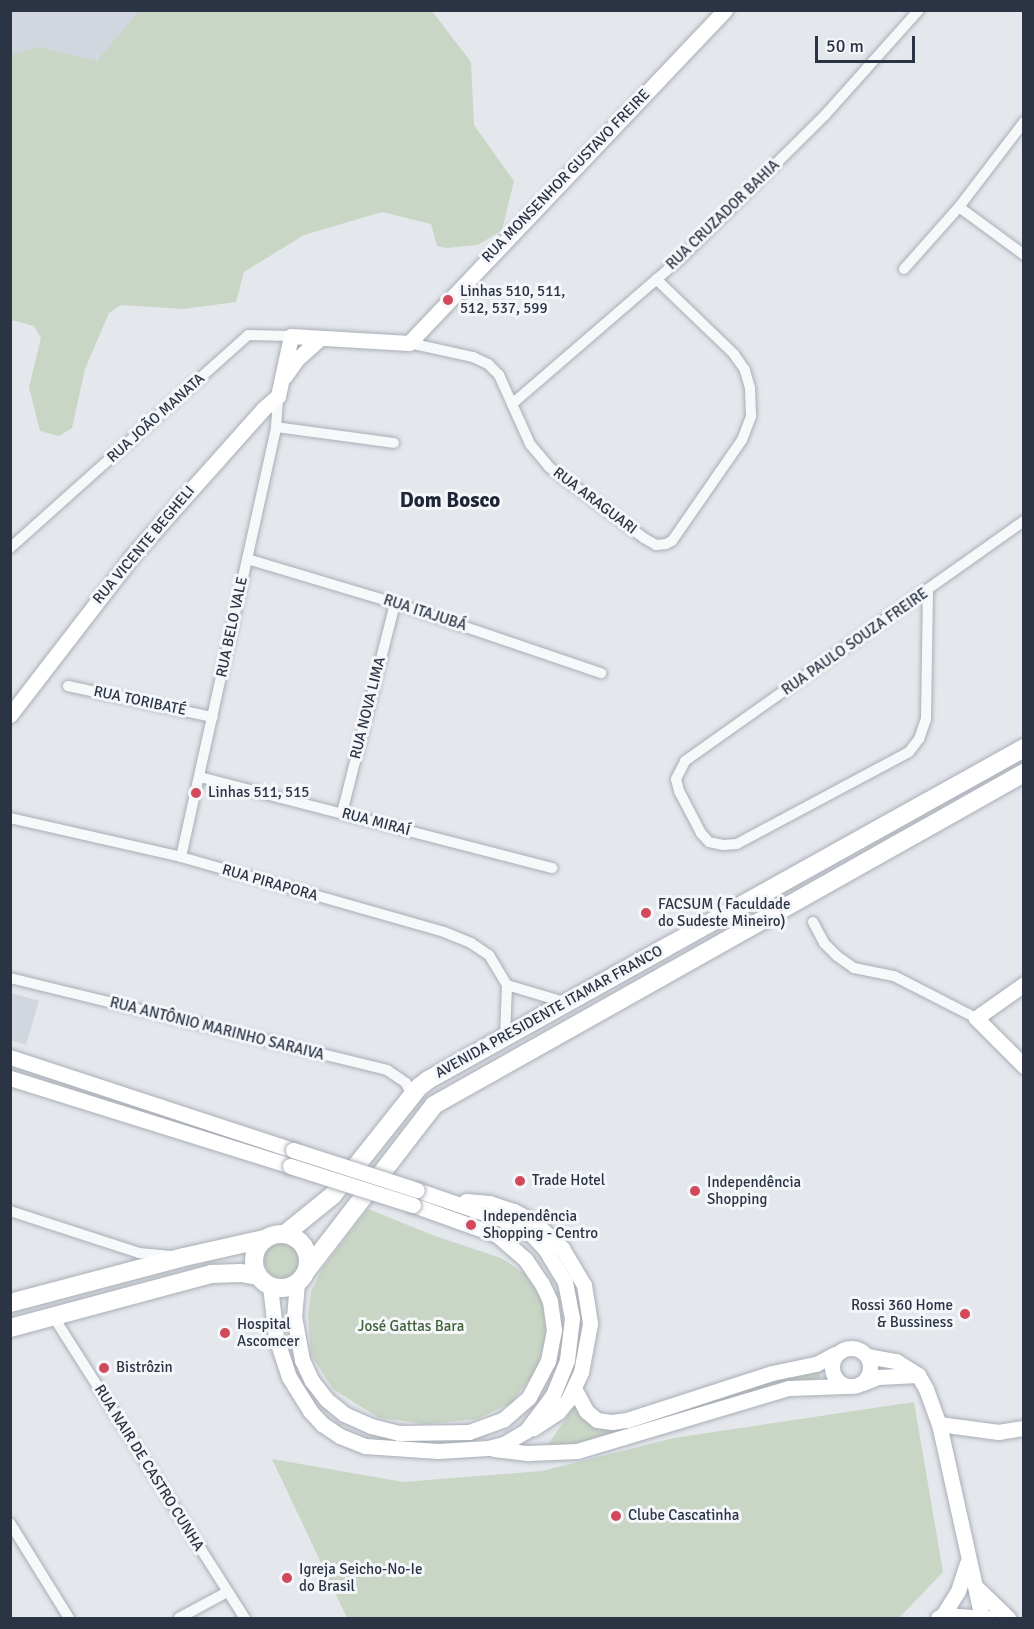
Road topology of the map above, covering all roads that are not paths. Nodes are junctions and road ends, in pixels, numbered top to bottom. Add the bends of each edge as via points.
1 (725, 10) edge
2 (919, 10) edge
3 (1023, 122) edge
4 (959, 207) junction
5 (1023, 255) edge
6 (904, 269) dead end
7 (656, 279) junction
8 (291, 336) junction
9 (319, 339) junction
10 (409, 343) junction
11 (280, 389) junction
12 (512, 404) junction
13 (276, 427) junction
14 (394, 442) dead end
15 (1023, 521) edge
16 (10, 548) edge
17 (247, 560) junction
18 (928, 590) junction
19 (395, 603) junction
20 (601, 673) dead end
21 (68, 686) dead end
22 (10, 715) edge
23 (213, 717) junction
24 (1023, 748) edge
25 (1023, 773) edge
26 (200, 777) junction
27 (342, 813) junction
28 (10, 818) edge
29 (181, 858) junction
30 (552, 868) dead end
31 (813, 922) dead end
32 (10, 978) edge
33 (1023, 984) edge
34 (507, 986) junction
35 (564, 1002) junction
36 (976, 1018) junction
37 (505, 1036) junction
38 (10, 1057) edge
39 (1023, 1066) edge
40 (10, 1078) edge
41 (412, 1096) junction
42 (440, 1198) junction
43 (10, 1211) edge
44 (285, 1234) junction
45 (264, 1239) junction
46 (184, 1257) junction
47 (302, 1276) junction
48 (264, 1281) junction
49 (10, 1303) edge
50 (53, 1316) junction
51 (10, 1328) edge
52 (835, 1354) junction
53 (867, 1356) junction
54 (918, 1375) junction
55 (863, 1383) junction
56 (846, 1386) junction
57 (574, 1388) junction
58 (939, 1424) junction
59 (1023, 1428) edge
60 (526, 1431) junction
61 (488, 1448) junction
62 (10, 1523) edge
63 (968, 1560) junction
64 (975, 1585) junction
65 (227, 1592) junction
66 (941, 1617) edge
67 (69, 1618) edge
68 (179, 1618) edge
69 (245, 1618) edge
70 (984, 1618) edge
71 (1008, 1618) edge

1 - 10 main road, RUA MONSENHOR GUSTAVO FREIRE
2 - 7 street, RUA CRUZADOR BAHIA via 825,115
3 - 4 street
4 - 5 street
4 - 6 street
7 - 12 street, RUA CRUZADOR BAHIA
7 - 12 street, RUA ARAGUARI via 734,354 745,370 750,388 751,416 742,440 672,541 656,545 549,467 530,444
8 - 9 main road, RUA JOÃO MANATA
8 - 11 main road
8 - 16 street, RUA JOÃO MANATA via 248,335
9 - 10 main road, RUA ARAGUARI
9 - 11 main road, RUA VICENTE BEGHELI via 296,360
10 - 12 street, RUA ARAGUARI via 488,364 499,375
11 - 13 street, RUA BELO VALE
11 - 22 main road, RUA VICENTE BEGHELI via 133,555
13 - 14 street
13 - 17 street, RUA BELO VALE
15 - 18 street, RUA PAULO SOUZA FREIRE
17 - 19 street, RUA ITAJUBÁ
17 - 23 street, RUA BELO VALE
18 - 18 street, RUA PAULO SOUZA FREIRE via 685,762 676,779 679,791 710,842 737,844 909,752 926,719
19 - 20 street, RUA ITAJUBÁ
19 - 27 street, RUA NOVA LIMA
21 - 23 street, RUA TORIBATÉ
23 - 26 street, RUA BELO VALE
24 - 35 main road, AVENIDA PRESIDENTE ITAMAR FRANCO
25 - 47 main road, AVENIDA PRESIDENTE ITAMAR FRANCO via 434,1105
26 - 27 street, RUA MIRAÍ
26 - 29 street, RUA BELO VALE
27 - 30 street, RUA MIRAÍ
28 - 29 street, RUA PIRAPORA
29 - 34 street, RUA PIRAPORA via 444,932 489,955
31 - 36 street via 824,943 854,968 894,976
32 - 41 street, RUA ANTÔNIO MARINHO SARAIVA via 387,1070 406,1083
33 - 36 main road
34 - 35 street
34 - 37 street
35 - 37 main road, AVENIDA PRESIDENTE ITAMAR FRANCO
36 - 39 main road
37 - 41 main road, AVENIDA PRESIDENTE ITAMAR FRANCO via 428,1080
38 - 42 main road, bridge
40 - 47 main road, bridge via 497,1235 526,1260 550,1301 554,1330 548,1361 529,1397 504,1419 469,1432 399,1433 371,1426 344,1414 327,1400 302,1360 294,1316
41 - 44 main road, AVENIDA PRESIDENTE ITAMAR FRANCO via 333,1195
42 - 57 main road via 489,1203 514,1211 550,1235 565,1252 584,1286 590,1323
42 - 60 main road via 507,1221 532,1235 566,1282 572,1318 567,1360 553,1395
43 - 46 street via 139,1253
44 - 45 main road
44 - 47 main road via 299,1240 308,1254
45 - 46 main road
45 - 48 main road via 255,1252 254,1269
46 - 49 main road
47 - 48 main road via 288,1287
48 - 50 main road via 241,1273 211,1274
48 - 61 main road via 282,1358 297,1391 322,1424 366,1446 438,1451
50 - 51 main road
50 - 65 street, RUA NAIR DE CASTRO CUNHA
52 - 53 main road via 852,1347
52 - 56 main road via 832,1373
52 - 57 main road via 816,1364 772,1373 619,1421 597,1420 586,1411
53 - 54 main road via 896,1361
53 - 55 main road via 871,1367
54 - 55 main road via 878,1377
54 - 58 main road
55 - 56 main road
56 - 61 main road via 789,1388 577,1451 528,1453
57 - 60 main road via 550,1419
58 - 59 main road via 998,1432
58 - 63 main road
60 - 61 main road
62 - 67 street
63 - 64 main road
63 - 66 main road via 958,1591
64 - 70 main road
64 - 71 main road
65 - 68 street
65 - 69 street, RUA NAIR DE CASTRO CUNHA
66 - 70 main road

